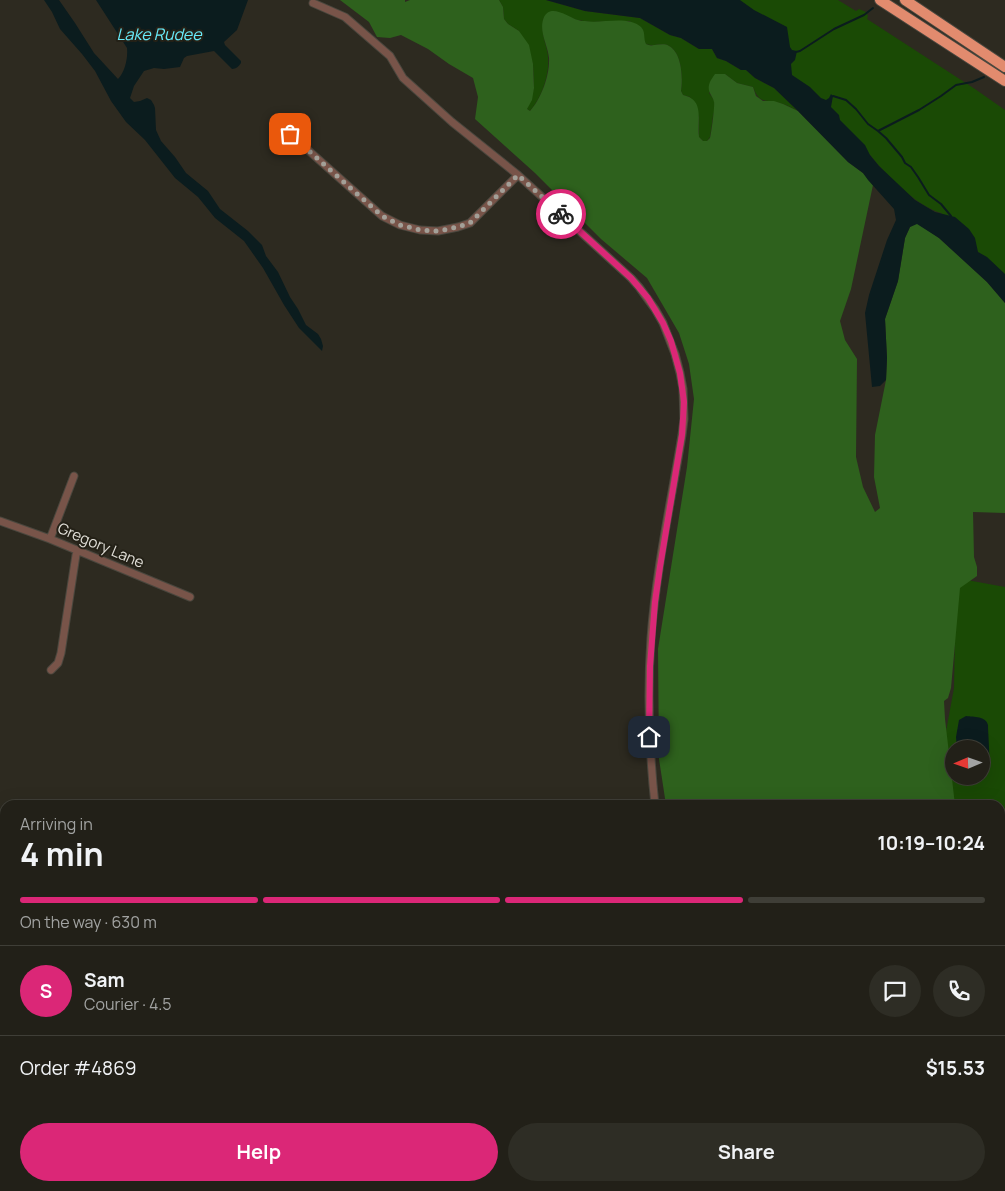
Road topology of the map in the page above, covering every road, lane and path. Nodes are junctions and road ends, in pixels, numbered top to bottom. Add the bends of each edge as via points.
1 (880, 0) edge
2 (905, 0) edge
3 (313, 3) dead end
4 (1005, 67) edge
5 (1005, 81) edge
6 (290, 134) dead end
7 (518, 175) junction
8 (74, 476) dead end
9 (0, 521) edge
10 (50, 539) junction
11 (78, 550) junction
12 (190, 597) dead end
13 (50, 670) dead end
14 (655, 800) edge

1 - 5 highway
2 - 4 highway
3 - 7 street via 345,17 390,56 403,78
6 - 7 street via 382,216 420,230 447,230 470,223
7 - 14 street via 640,287 663,323 680,373 684,402 682,435 655,602 650,666 649,737
8 - 10 street
9 - 10 street, Gregory Lane
10 - 11 street, Gregory Lane
11 - 12 street, Gregory Lane
11 - 13 street via 62,652 58,663

